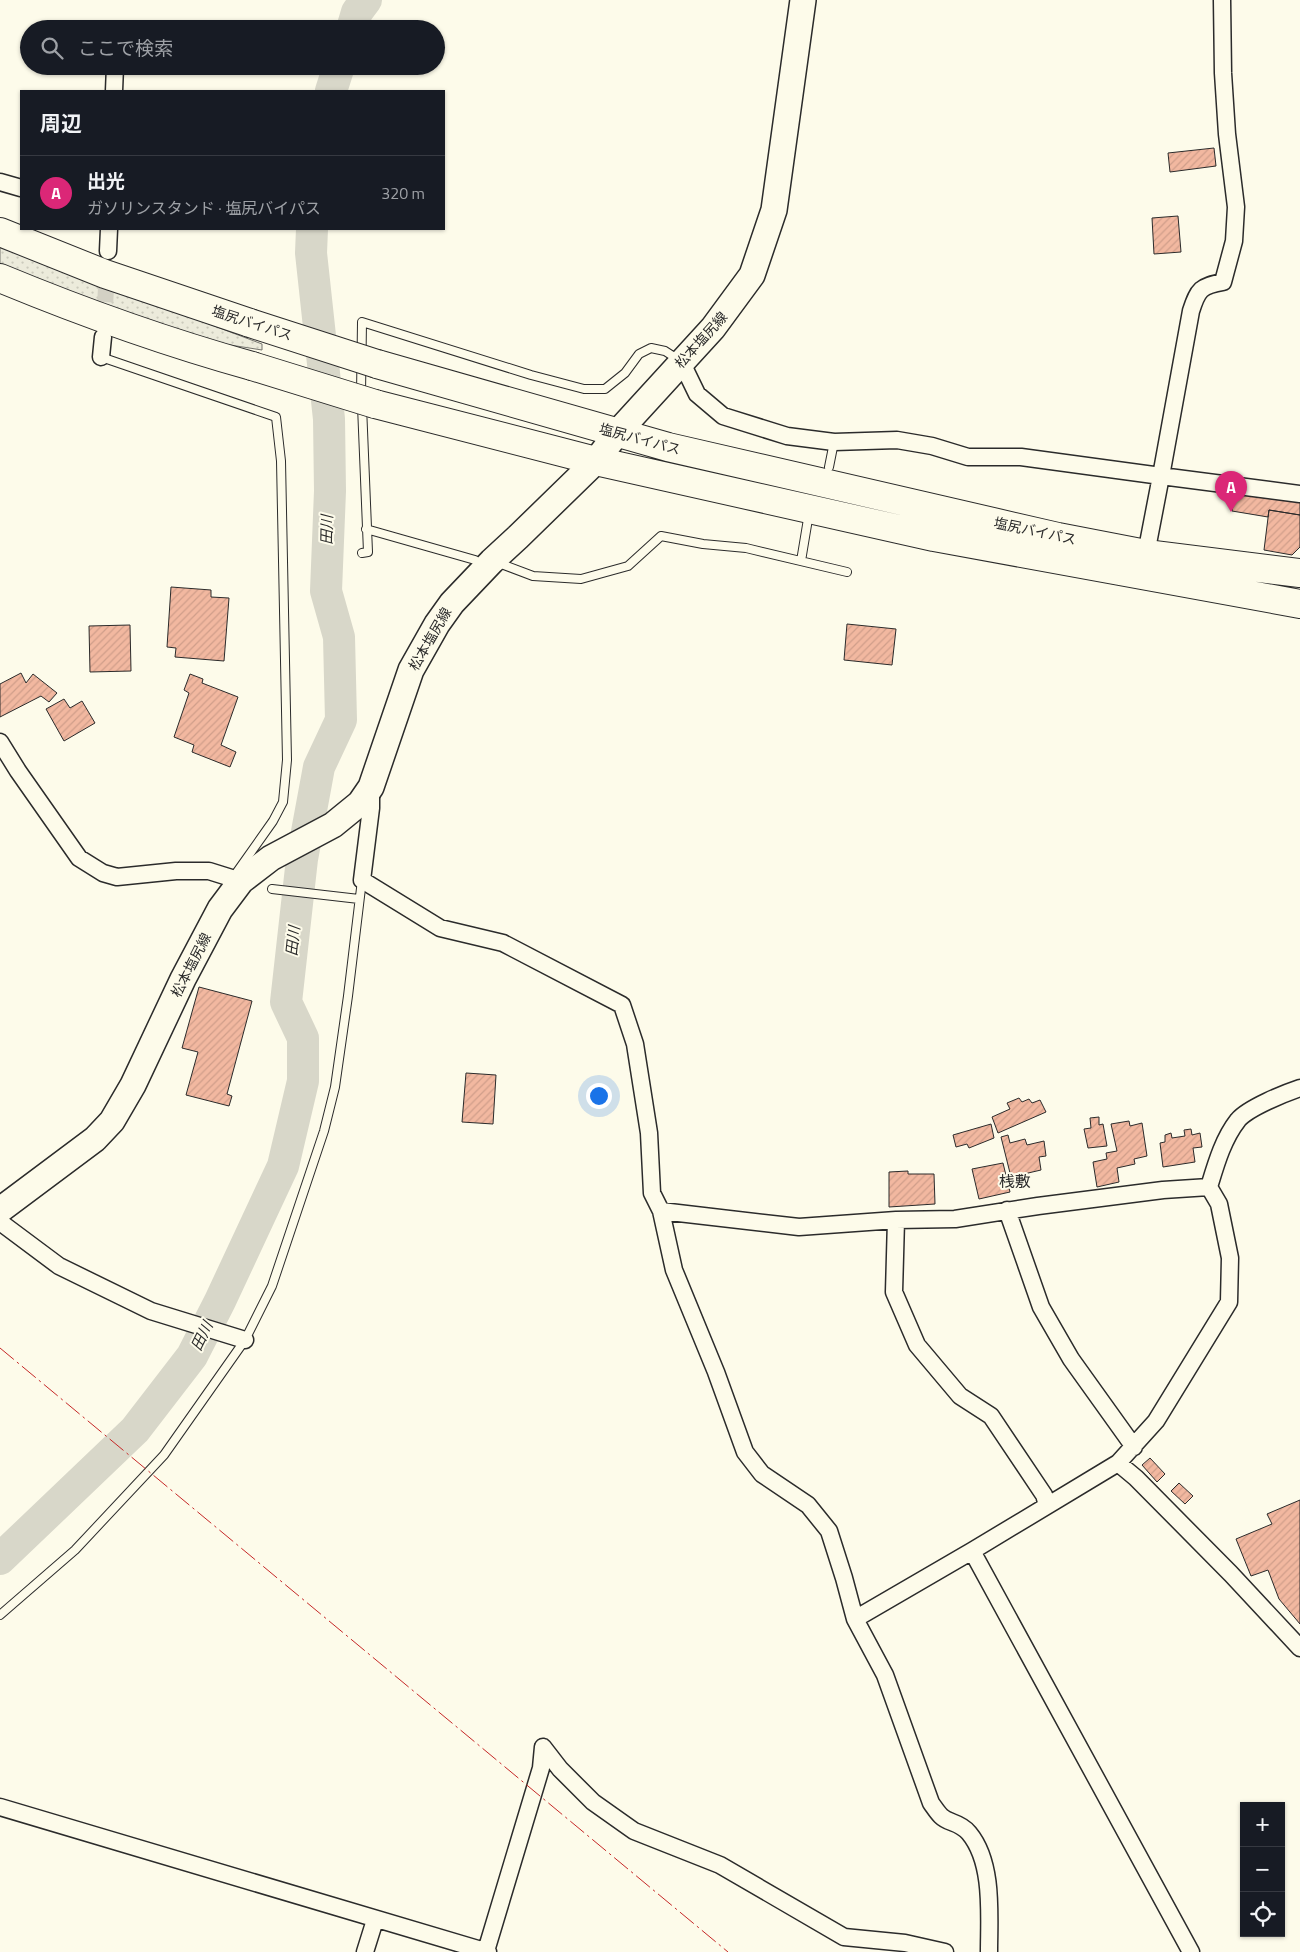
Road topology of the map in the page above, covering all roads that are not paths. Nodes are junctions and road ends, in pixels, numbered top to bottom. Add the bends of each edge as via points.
1 (803, 0) edge
2 (1222, 0) edge
3 (115, 75) edge
4 (114, 90) edge
5 (0, 182) edge
6 (20, 188) edge
7 (109, 230) edge
8 (0, 232) edge
9 (108, 251) tunnel mouth
10 (0, 278) edge
11 (103, 338) tunnel mouth
12 (101, 357) joint
13 (681, 361) junction
14 (618, 433) junction
15 (834, 442) junction
16 (596, 461) junction
17 (829, 467) dead end
18 (1161, 476) junction
19 (1300, 494) edge
20 (809, 508) junction
21 (366, 529) junction
22 (362, 553) dead end
23 (1146, 554) junction
24 (801, 561) junction
25 (487, 565) junction
26 (847, 572) dead end
27 (1300, 573) edge
28 (1300, 604) edge
29 (0, 742) edge
30 (371, 787) junction
31 (237, 880) junction
32 (362, 880) junction
33 (276, 890) dead end
34 (355, 898) junction
35 (1300, 1088) edge
36 (1209, 1187) junction
37 (0, 1210) edge
38 (1007, 1210) junction
39 (661, 1211) junction
40 (896, 1220) junction
41 (0, 1222) edge
42 (239, 1338) junction
43 (1134, 1447) junction
44 (1118, 1463) junction
45 (1047, 1506) junction
46 (972, 1551) junction
47 (0, 1615) edge
48 (855, 1619) junction
49 (1300, 1648) edge
50 (0, 1807) edge
51 (375, 1920) junction
52 (365, 1952) edge
53 (487, 1952) edge
54 (945, 1952) edge
55 (989, 1952) edge
56 (1191, 1952) edge

1 - 13 main road, 松本塩尻線 via 774,210 763,245 752,275 733,304
2 - 18 street via 1227,134 1236,207 1234,241 1223,282 1206,285 1193,303
3 - 4 street
5 - 6 street
7 - 9 street
8 - 14 highway, 塩尻バイパス, bridge via 106,274 250,323 378,364
10 - 16 highway, 塩尻バイパス, bridge via 206,353 375,404
11 - 12 street
12 - 31 lane via 276,417 281,461 287,760 284,802
13 - 14 main road, 松本塩尻線
13 - 15 street via 697,394 724,416 787,436
13 - 21 lane via 651,348 639,354 625,373 605,389 584,389 362,322
14 - 16 main road, 松本塩尻線
14 - 23 highway, 塩尻バイパス via 677,450
15 - 17 lane
15 - 18 street via 897,440 968,457 1021,457
16 - 20 highway, 塩尻バイパス
16 - 25 main road, 松本塩尻線
18 - 19 street
18 - 23 street
20 - 24 lane
20 - 28 highway, 塩尻バイパス via 934,537
21 - 22 lane via 368,552
21 - 25 lane
23 - 27 highway, 塩尻バイパス
24 - 25 lane via 746,548 661,536 628,566 581,579 533,576
24 - 26 lane
25 - 30 main road, 松本塩尻線 via 452,603 411,670
29 - 31 street via 79,858 103,873 117,877 208,871
30 - 31 main road, 松本塩尻線 via 360,803 333,825
30 - 32 street
31 - 37 main road, 松本塩尻線 via 112,1121 96,1139
32 - 34 lane
32 - 39 street via 440,928 503,943 622,1005 635,1044 649,1134 652,1193
33 - 34 lane
34 - 42 lane via 348,996 333,1096 324,1131 272,1286
35 - 36 street via 1276,1097 1239,1119 1222,1147
36 - 38 street
36 - 43 street via 1219,1204 1230,1258 1229,1302 1156,1422
38 - 40 street via 955,1219
38 - 43 street via 1041,1307 1071,1359
39 - 40 street via 799,1227
39 - 48 street via 674,1270 745,1452 762,1474 808,1505 829,1531
40 - 45 street via 894,1292 917,1345 960,1396 990,1416 1044,1495
41 - 42 street via 59,1266 158,1314
42 - 47 lane via 164,1455 75,1550
43 - 44 street
44 - 45 street
44 - 49 street via 1218,1560
45 - 46 street
46 - 48 street
46 - 56 street
48 - 55 street via 885,1675 931,1803 941,1817 962,1825 983,1856
50 - 51 street
51 - 52 street
51 - 53 street
53 - 54 street via 541,1768 543,1747 593,1802 634,1831 720,1865 844,1937 904,1943

